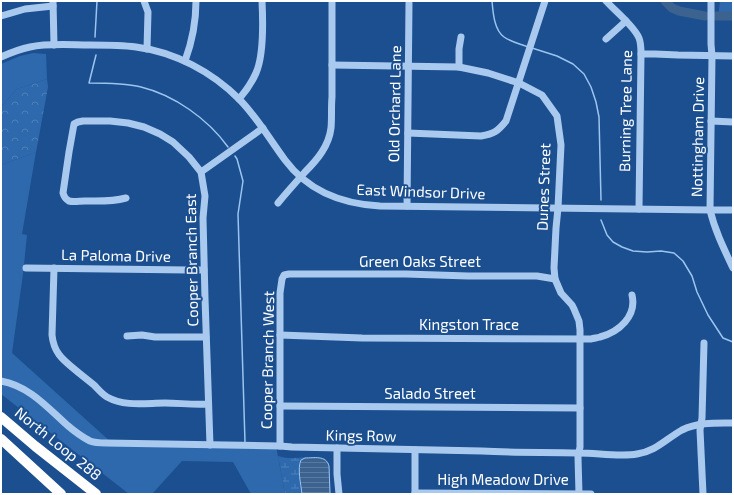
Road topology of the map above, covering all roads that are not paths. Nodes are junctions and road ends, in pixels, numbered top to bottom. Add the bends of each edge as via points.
1 (144, 1) edge
2 (196, 1) edge
3 (262, 1) edge
4 (332, 1) edge
5 (545, 1) edge
6 (606, 1) edge
7 (711, 1) edge
8 (53, 3) edge
9 (409, 3) dead end
10 (1, 16) edge
11 (626, 21) junction
12 (461, 37) dead end
13 (606, 39) dead end
14 (54, 46) junction
15 (147, 49) junction
16 (641, 54) junction
17 (712, 56) junction
18 (733, 56) edge
19 (1, 57) edge
20 (185, 61) junction
21 (332, 65) junction
22 (408, 66) junction
23 (459, 67) junction
24 (519, 83) junction
25 (239, 99) junction
26 (711, 121) junction
27 (733, 122) edge
28 (263, 128) junction
29 (408, 133) junction
30 (201, 172) junction
31 (301, 177) junction
32 (126, 198) dead end
33 (278, 203) dead end
34 (407, 206) junction
35 (558, 208) junction
36 (639, 210) junction
37 (710, 210) junction
38 (733, 210) edge
39 (26, 268) dead end
40 (54, 268) junction
41 (733, 268) edge
42 (204, 270) junction
43 (284, 275) joint
44 (555, 279) junction
45 (632, 295) dead end
46 (280, 335) junction
47 (127, 336) dead end
48 (206, 337) junction
49 (581, 339) junction
50 (704, 343) dead end
51 (1, 381) edge
52 (208, 404) junction
53 (280, 406) junction
54 (580, 408) junction
55 (1, 417) edge
56 (733, 423) edge
57 (701, 424) junction
58 (1, 438) edge
59 (210, 445) junction
60 (280, 446) junction
61 (337, 448) junction
62 (415, 450) junction
63 (579, 452) junction
64 (415, 493) edge
65 (61, 494) edge
66 (96, 494) edge
67 (339, 494) edge
68 (579, 494) edge
69 (591, 494) edge
70 (703, 494) edge

1 - 15 street via 148,12
2 - 20 street via 195,21
3 - 25 street via 260,62 252,82
4 - 21 street
5 - 24 street
6 - 11 street, Burning Tree Lane
7 - 17 street, Nottingham Drive
8 - 10 street
8 - 14 street
9 - 22 street, Old Orchard Lane
11 - 13 street
11 - 16 street, Burning Tree Lane via 638,37
12 - 23 street
14 - 15 street, East Windsor Drive via 118,45
14 - 19 street, East Windsor Drive via 29,47
15 - 20 street, East Windsor Drive
16 - 17 street
16 - 36 street, Burning Tree Lane
17 - 18 street
17 - 26 street, Nottingham Drive
20 - 25 street, East Windsor Drive via 206,72
21 - 22 street, Dunes Street
21 - 31 street via 331,128 327,144
22 - 23 street, Dunes Street
22 - 29 street, Old Orchard Lane
23 - 24 street, Dunes Street
24 - 29 street via 506,121 490,134 481,136
24 - 35 street, Dunes Street via 542,95 557,116 561,145
25 - 28 street, East Windsor Drive
26 - 27 street
26 - 37 street, Nottingham Drive
28 - 30 street
28 - 31 street, East Windsor Drive via 285,160
29 - 34 street, Old Orchard Lane
30 - 32 street, Cooper Branch East via 173,142 144,127 128,122 110,121 83,121 74,124 64,197 74,201 105,202
30 - 42 street, Cooper Branch East via 205,196
31 - 33 street
31 - 34 street, East Windsor Drive via 320,191 337,199 375,206
34 - 35 street, East Windsor Drive
35 - 36 street, East Windsor Drive
35 - 44 street, Dunes Street
36 - 37 street, East Windsor Drive
37 - 38 street, East Windsor Drive
37 - 41 street, Nottingham Drive via 720,242
39 - 40 street, La Paloma Drive
40 - 42 street, La Paloma Drive
40 - 52 street via 53,343 63,360 73,369 113,400 149,404
42 - 48 street, Cooper Branch East
43 - 44 street, Green Oaks Street via 406,274 537,276
43 - 46 street, Cooper Branch West via 280,293
44 - 49 street, Dunes Street via 561,293 574,309 579,321
45 - 49 street, Kingston Trace via 630,314 623,325 599,338
46 - 49 street, Kingston Trace
46 - 53 street, Cooper Branch West
47 - 48 street
48 - 52 street, Cooper Branch East
49 - 54 street, Dunes Street
50 - 57 street
51 - 59 street, Kings Row via 14,384 32,394 72,429 90,440 106,443
52 - 59 street, Cooper Branch East
53 - 54 street, Salado Street
53 - 60 street, Cooper Branch West
54 - 63 street, Dunes Street
55 - 66 highway, North Loop 288
56 - 57 street, Kings Row
57 - 63 street, Kings Row via 641,453 626,455
57 - 70 street
58 - 65 highway
59 - 60 street, Kings Row
60 - 61 street, Kings Row
61 - 62 street, Kings Row
61 - 67 street
62 - 63 street, Kings Row
62 - 64 street
63 - 68 street, Dunes Street
64 - 68 street, High Meadow Drive
68 - 69 street, High Meadow Drive

